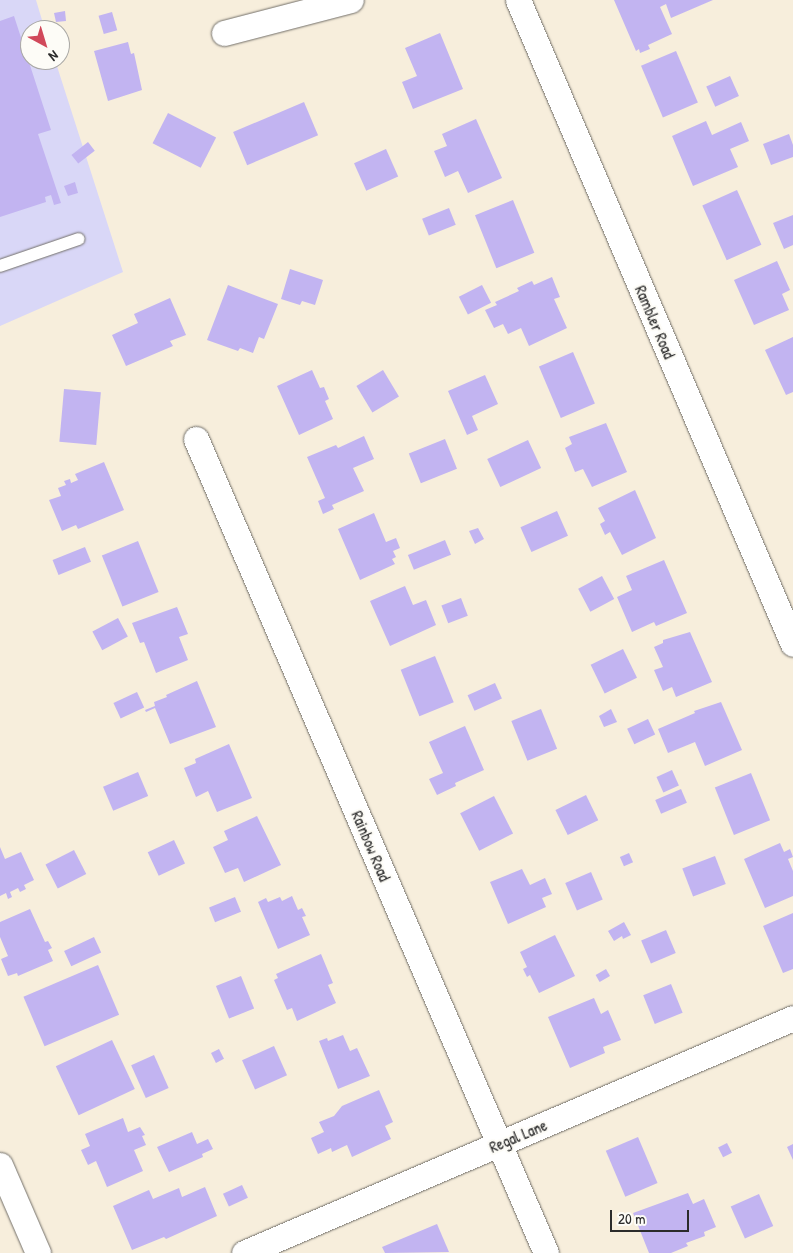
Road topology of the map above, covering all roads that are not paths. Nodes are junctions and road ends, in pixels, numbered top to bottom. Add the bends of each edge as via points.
1 (351, 0) edge
2 (518, 0) edge
3 (224, 33) dead end
4 (79, 239) dead end
5 (0, 266) edge
6 (196, 440) dead end
7 (793, 644) edge
8 (793, 1018) edge
9 (500, 1144) junction
10 (0, 1165) edge
11 (38, 1253) edge
12 (244, 1253) edge
13 (546, 1253) edge

1 - 3 street
2 - 7 street, Rambler Road
4 - 5 lane
6 - 9 street, Rainbow Road
8 - 9 street, Regal Lane
9 - 12 street, Regal Lane
9 - 13 street, Rainbow Road
10 - 11 street

